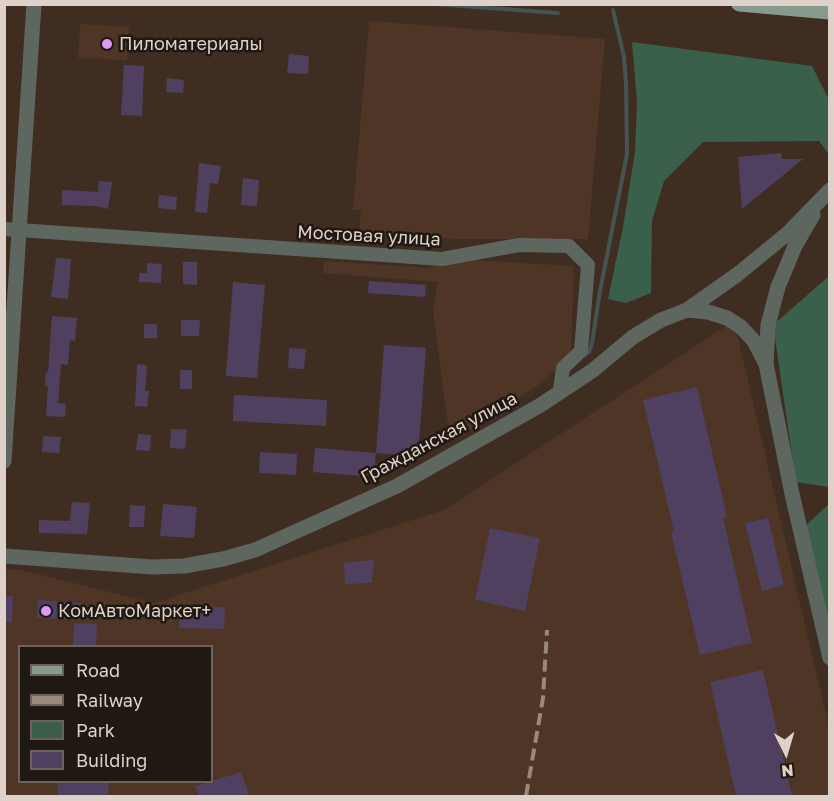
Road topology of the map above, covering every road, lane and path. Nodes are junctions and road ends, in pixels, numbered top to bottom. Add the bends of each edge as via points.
1 (34, 4) edge
2 (739, 4) edge
3 (830, 12) edge
4 (826, 194) edge
5 (12, 230) edge
6 (687, 310) junction
7 (766, 364) junction
8 (560, 390) junction
9 (4, 461) edge
10 (4, 556) edge
11 (830, 658) edge

1 - 5 street
2 - 3 main road
4 - 6 street, Гражданская улица via 788,233
4 - 7 street via 795,246 778,287 768,325
5 - 8 street, Мостовая улица via 442,259 519,244 569,246 588,265 581,351 563,368
5 - 9 street
6 - 7 street via 708,312 741,327
6 - 8 street, Гражданская улица via 633,337 592,371
7 - 11 street
8 - 10 street, Гражданская улица via 539,406 397,486 244,553 184,566 152,567

